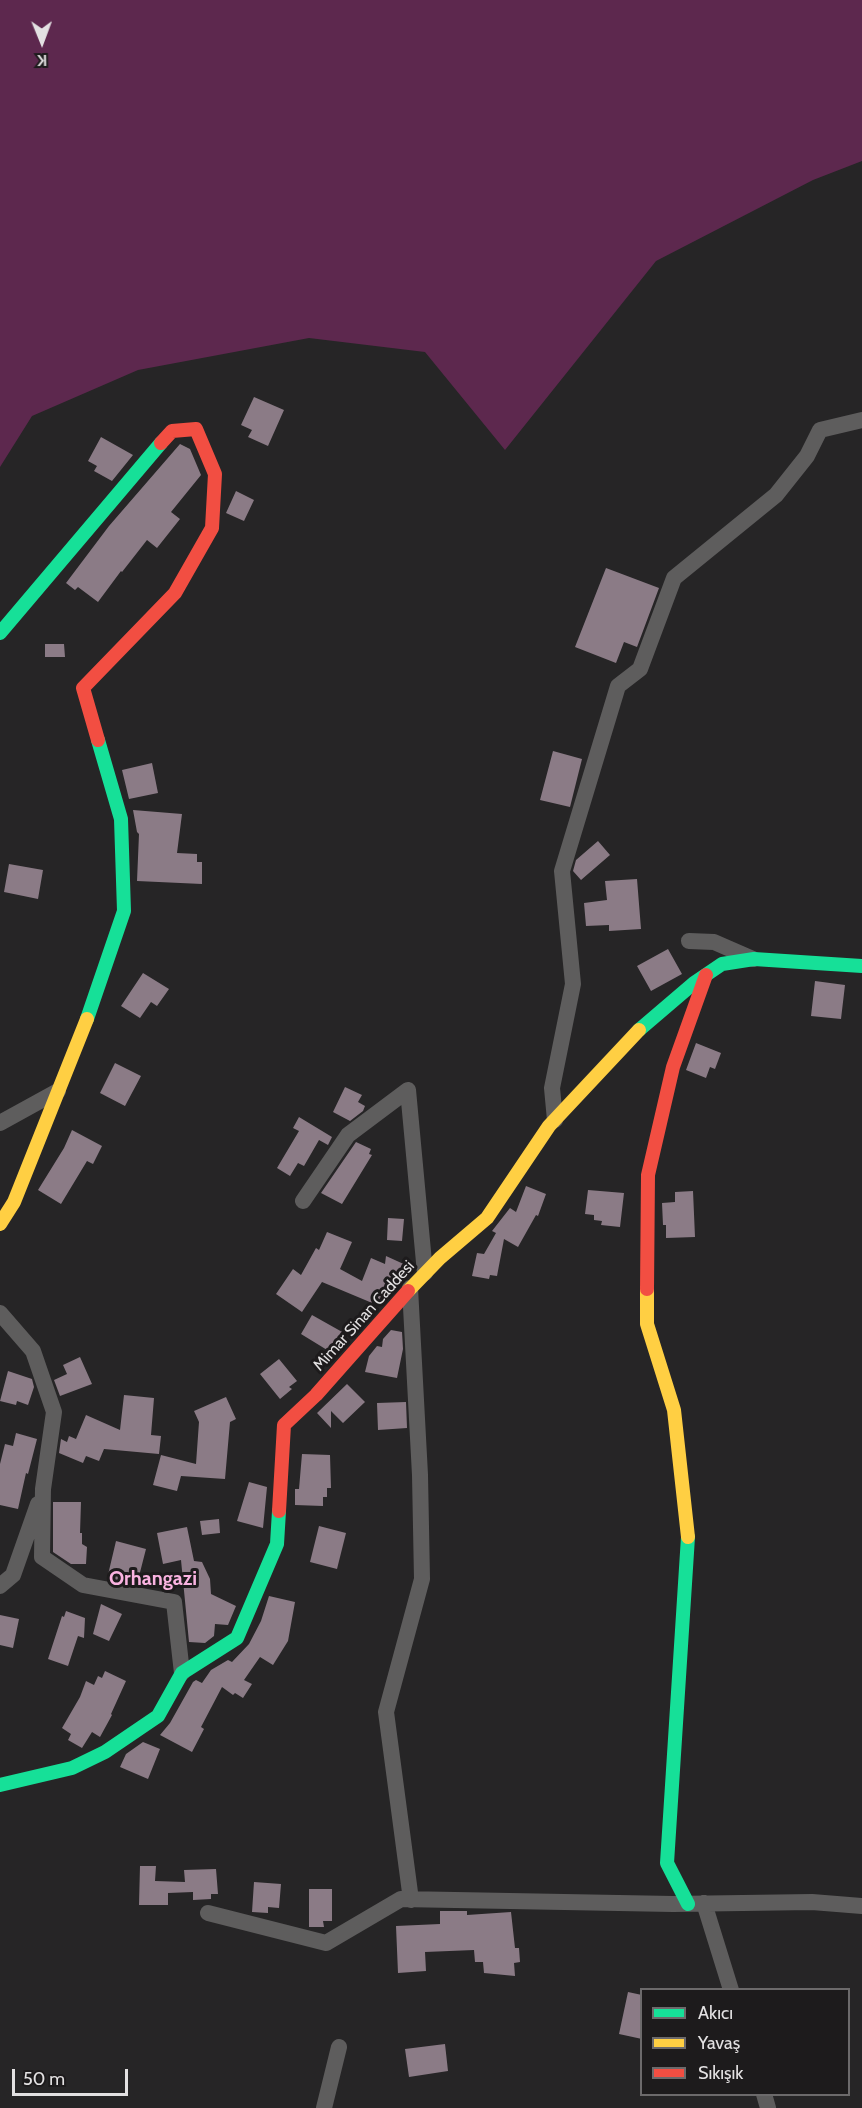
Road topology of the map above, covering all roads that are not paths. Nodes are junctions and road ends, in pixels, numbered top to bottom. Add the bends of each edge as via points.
1 (862, 420) edge
2 (0, 633) edge
3 (689, 941) dead end
4 (754, 959) junction
5 (862, 966) edge
6 (706, 975) junction
7 (58, 1091) junction
8 (555, 1120) junction
9 (0, 1123) edge
10 (303, 1201) dead end
11 (0, 1224) edge
12 (425, 1273) junction
13 (410, 1288) junction
14 (0, 1313) edge
15 (43, 1489) junction
16 (0, 1586) edge
17 (182, 1673) junction
18 (0, 1785) edge
19 (411, 1900) junction
20 (696, 1904) junction
21 (862, 1906) edge
22 (208, 1913) dead end
23 (731, 1988) edge
24 (339, 2047) dead end
25 (324, 2108) edge

1 - 8 street via 820,430 807,456 776,495 674,578 640,669 618,686 561,871 573,984 552,1088
2 - 7 street via 172,431 196,429 215,474 212,528 174,593 83,688 122,819 124,911
3 - 4 street via 714,942
4 - 5 street, Mimar Sinan Caddesi
4 - 6 street, Mimar Sinan Caddesi via 722,964
6 - 8 street, Mimar Sinan Caddesi via 642,1027
6 - 20 street via 673,1067 648,1175 646,1324 674,1410 688,1539 667,1863
7 - 9 street
7 - 11 street via 14,1202
8 - 12 street, Mimar Sinan Caddesi via 487,1218
10 - 12 street via 348,1135 408,1090
12 - 13 street, Mimar Sinan Caddesi
13 - 17 street, Mimar Sinan Caddesi via 316,1395 284,1425 277,1544 237,1638
13 - 19 street via 422,1579 386,1712
14 - 15 street via 33,1351 54,1412
15 - 16 street via 13,1575
15 - 17 street via 42,1557 84,1585 174,1602
17 - 18 street, Mimar Sinan Caddesi via 158,1716 105,1752 72,1768
19 - 20 street
19 - 22 street via 401,1899 326,1943
20 - 21 street via 812,1902
20 - 23 street
24 - 25 street

